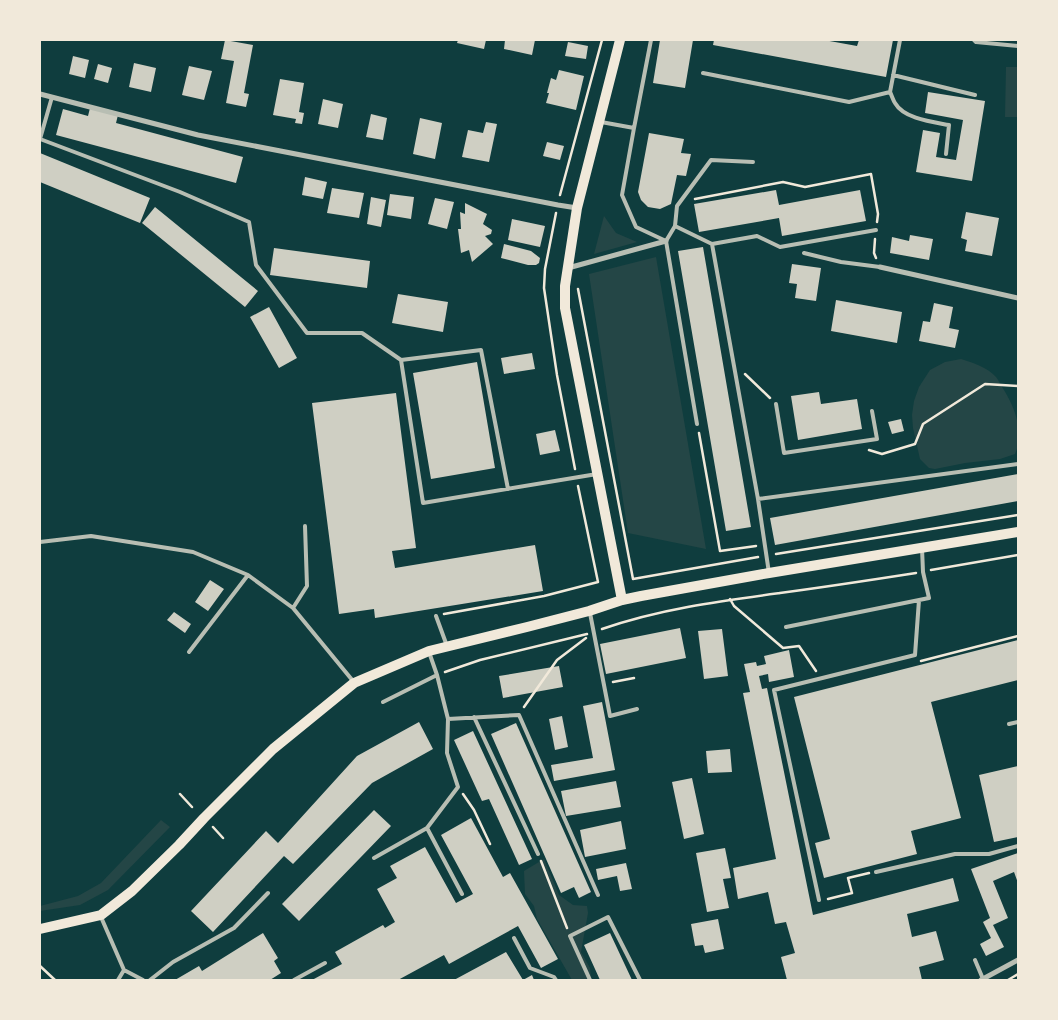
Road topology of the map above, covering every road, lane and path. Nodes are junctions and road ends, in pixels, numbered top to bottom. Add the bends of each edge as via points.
1 (620, 40) edge
2 (651, 40) edge
3 (900, 40) edge
4 (974, 40) edge
5 (1018, 46) edge
6 (704, 73) dead end
7 (893, 75) junction
8 (890, 92) junction
9 (40, 94) edge
10 (975, 95) dead end
11 (52, 97) junction
12 (599, 121) junction
13 (634, 128) junction
14 (946, 154) dead end
15 (753, 162) dead end
16 (577, 208) junction
17 (676, 215) junction
18 (675, 226) junction
19 (876, 230) junction
20 (666, 241) junction
21 (712, 244) junction
22 (804, 253) dead end
23 (880, 267) junction
24 (567, 268) junction
25 (578, 287) dead end
26 (1018, 298) edge
27 (400, 360) junction
28 (733, 363) junction
29 (1018, 386) edge
30 (776, 404) joint
31 (872, 411) dead end
32 (698, 424) joint
33 (849, 444) junction
34 (1018, 464) edge
35 (597, 474) junction
36 (508, 489) junction
37 (758, 499) junction
38 (1018, 515) edge
39 (305, 526) dead end
40 (1018, 532) edge
41 (40, 542) edge
42 (765, 544) junction
43 (922, 548) junction
44 (1018, 554) edge
45 (766, 556) junction
46 (923, 572) junction
47 (769, 573) junction
48 (248, 575) junction
49 (598, 582) dead end
50 (730, 599) junction
51 (622, 600) junction
52 (919, 600) junction
53 (293, 608) junction
54 (589, 611) junction
55 (436, 616) joint
56 (786, 627) dead end
57 (593, 632) junction
58 (1018, 636) edge
59 (447, 646) junction
60 (429, 651) junction
61 (190, 652) dead end
62 (913, 664) dead end
63 (437, 675) junction
64 (634, 678) dead end
65 (821, 678) junction
66 (354, 683) junction
67 (604, 684) junction
68 (383, 702) dead end
69 (637, 710) dead end
70 (519, 715) junction
71 (474, 717) junction
72 (448, 718) junction
73 (1018, 722) edge
74 (1009, 724) dead end
75 (458, 787) junction
76 (180, 794) dead end
77 (192, 807) dead end
78 (213, 827) dead end
79 (427, 828) junction
80 (223, 838) dead end
81 (490, 844) dead end
82 (1018, 846) edge
83 (538, 854) joint
84 (374, 858) dead end
85 (876, 872) joint
86 (268, 893) dead end
87 (462, 894) dead end
88 (598, 896) dead end
89 (819, 900) joint
90 (100, 915) junction
91 (40, 930) edge
92 (570, 936) junction
93 (514, 938) dead end
94 (975, 960) dead end
95 (1018, 960) edge
96 (325, 963) dead end
97 (40, 966) edge
98 (124, 970) junction
99 (1018, 974) edge
100 (55, 980) edge
101 (118, 980) edge
102 (143, 980) edge
103 (150, 980) edge
104 (294, 980) edge
105 (556, 980) edge
106 (590, 980) edge
107 (640, 980) edge
108 (982, 980) edge
109 (1008, 980) edge

1 - 12 main road
2 - 13 lane
3 - 7 lane
4 - 5 lane
6 - 8 lane via 849,102
7 - 8 lane
7 - 10 lane
8 - 14 lane via 896,105 909,115 949,125
9 - 11 street
11 - 16 street via 198,134
11 - 27 lane via 40,139 249,222 256,265 307,333 362,333
12 - 13 lane
12 - 16 main road
13 - 20 lane via 622,195 636,227
15 - 17 lane via 711,160 677,206
16 - 24 main road
17 - 18 lane
17 - 19 path via 685,213 696,198 783,182 805,187 870,174 878,214
18 - 20 lane
18 - 21 lane
19 - 21 lane via 780,247 757,236
19 - 23 path via 874,253
20 - 24 street
20 - 32 lane
21 - 28 lane
22 - 23 lane
23 - 26 street
24 - 35 main road via 564,308
25 - 45 path via 633,579
27 - 36 lane via 480,350
27 - 36 lane via 423,503
28 - 30 path
28 - 37 lane
29 - 33 path via 985,384 923,424 915,444 882,454
30 - 33 lane via 784,453
31 - 33 lane via 877,439
32 - 42 path via 720,551
34 - 37 lane
35 - 36 lane
35 - 51 main road
37 - 42 lane
38 - 45 path
39 - 53 lane via 307,586
40 - 43 main road
41 - 48 lane via 91,536 193,552
42 - 45 lane
43 - 46 lane
43 - 47 main road
44 - 46 path
45 - 47 lane
46 - 50 path
46 - 52 lane via 929,598
47 - 51 main road
48 - 53 lane
48 - 61 lane
49 - 55 path via 544,596
50 - 57 path via 661,612
50 - 65 path via 783,648 798,646
51 - 54 main road
52 - 56 lane
52 - 65 lane via 915,655
53 - 66 lane
54 - 57 lane
54 - 59 main road
55 - 59 lane
57 - 63 path via 480,660
57 - 67 lane
57 - 70 path via 557,660
58 - 62 path
59 - 60 main road
60 - 63 lane
60 - 66 main road
63 - 68 lane
63 - 72 lane
64 - 67 path
65 - 89 lane via 774,690
66 - 90 main road via 273,749 132,891
67 - 69 lane via 610,716
70 - 71 lane
70 - 88 lane
71 - 72 lane
71 - 83 lane
72 - 75 lane via 447,753
73 - 74 lane
75 - 79 lane
75 - 81 path via 474,810
76 - 77 path
78 - 80 path
79 - 84 lane
79 - 87 lane
82 - 85 lane via 989,854 955,854
83 - 92 path
85 - 89 path via 848,878 852,893
86 - 103 lane via 234,928 173,962
90 - 91 main road
90 - 98 lane
92 - 106 lane
92 - 107 lane via 608,917
93 - 105 lane via 530,968
94 - 108 lane
95 - 108 street
96 - 104 lane
97 - 100 path
98 - 101 lane
98 - 102 lane
99 - 109 path

